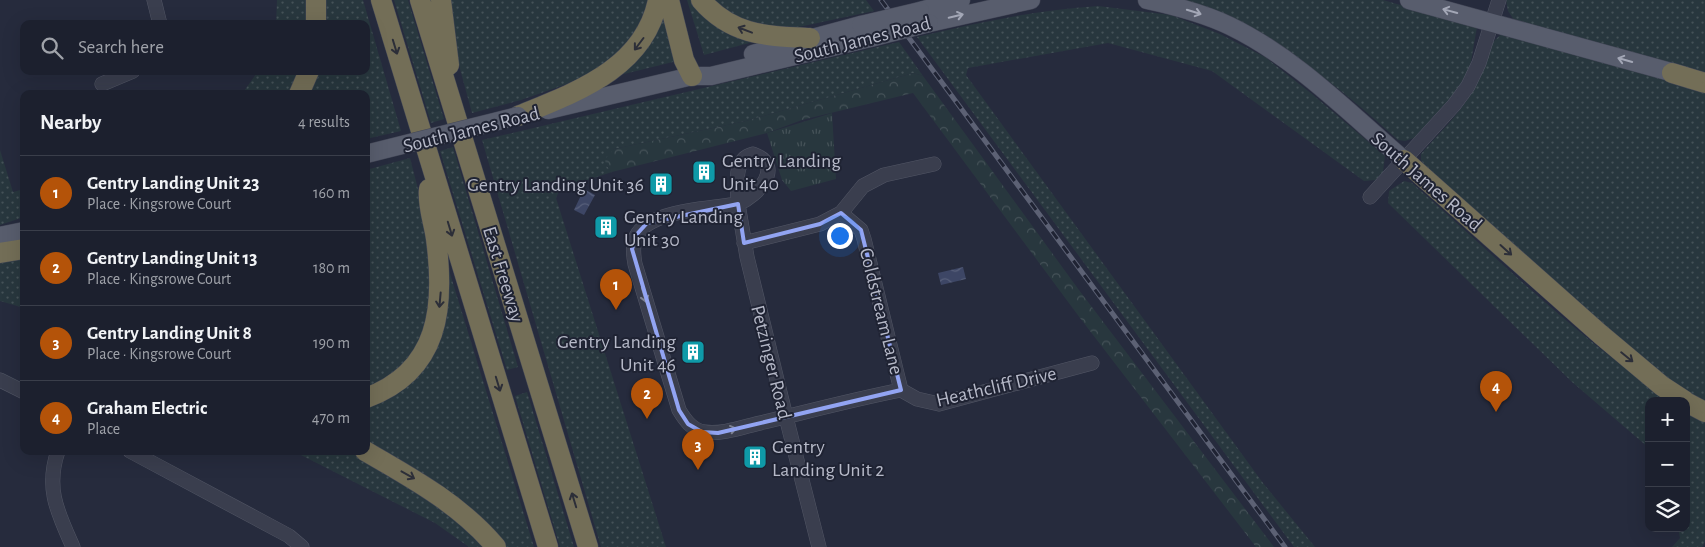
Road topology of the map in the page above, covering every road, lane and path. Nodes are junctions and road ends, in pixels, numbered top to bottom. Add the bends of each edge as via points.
1 (154, 0) edge
2 (316, 0) edge
3 (381, 0) edge
4 (420, 0) edge
5 (441, 0) edge
6 (658, 0) edge
7 (669, 0) edge
8 (680, 0) edge
9 (701, 0) edge
10 (961, 0) edge
11 (1031, 0) edge
12 (1146, 0) edge
13 (1408, 0) edge
14 (1499, 0) edge
15 (925, 17) junction
16 (159, 20) edge
17 (316, 20) edge
18 (1491, 22) junction
19 (866, 31) junction
20 (810, 38) junction
21 (1672, 73) joint
22 (123, 75) edge
23 (307, 75) edge
24 (692, 76) junction
25 (1705, 82) edge
26 (102, 84) dead end
27 (301, 90) edge
28 (449, 95) junction
29 (518, 116) junction
30 (370, 153) edge
31 (1404, 160) junction
32 (934, 164) dead end
33 (431, 165) junction
34 (1370, 196) dead end
35 (841, 213) junction
36 (20, 231) edge
37 (0, 236) edge
38 (744, 243) junction
39 (20, 245) edge
40 (20, 249) edge
41 (0, 251) edge
42 (1092, 363) dead end
43 (0, 380) edge
44 (20, 390) edge
45 (901, 390) junction
46 (370, 396) edge
47 (1680, 397) edge
48 (1690, 403) edge
49 (1705, 412) edge
50 (786, 417) junction
51 (370, 454) edge
52 (57, 455) edge
53 (137, 455) edge
54 (73, 547) edge
55 (302, 547) edge
56 (496, 547) edge
57 (548, 547) edge
58 (588, 547) edge
59 (819, 547) edge

1 - 16 street
2 - 17 highway
3 -> 33 highway, East Freeway
4 - 28 highway, East Freeway
5 - 28 highway via 449,53
6 -> 29 highway via 644,37 627,58 586,86
7 - 24 highway via 684,60
8 - 24 highway via 694,57
20 -> 9 highway via 752,33 724,21
10 - 15 main road, South James Road
15 -> 11 main road, South James Road
12 -> 31 main road, South James Road via 1212,18 1278,54 1320,86
18 -> 13 main road
14 - 18 street
15 - 19 main road, South James Road, bridge
21 -> 18 main road
18 - 31 street via 1479,63 1468,86
19 - 20 main road, South James Road
19 - 24 main road, South James Road via 711,76
20 - 24 main road, South James Road via 706,67
21 - 25 highway
22 - 26 street
23 - 27 highway
24 - 29 main road, South James Road
58 -> 28 highway, East Freeway
29 - 30 main road, South James Road, bridge
31 - 34 street
31 -> 47 highway, South James Road via 1600,334
32 - 35 street via 884,175 863,186
33 -> 46 highway via 428,196 440,281 437,322 430,342 412,368 394,383
33 -> 57 highway, East Freeway
35 - 38 street via 820,224
35 - 45 street, Coldstream Lane via 860,230 864,239
36 - 37 main road
38 - 50 street, Petzinger Road
38 -> 50 street, Petzinger Road via 738,204 647,223 637,234 632,249 679,410 688,424 702,432 718,433
39 - 41 main road
40 - 41 highway
42 - 45 street, Heathcliff Drive via 939,404 917,399
43 - 44 street
45 - 50 street
48 - 49 highway, South James Road
50 - 59 street, Petzinger Road
51 -> 56 highway via 423,484 462,513
52 - 54 street via 51,481 55,504
53 - 55 street via 289,536

